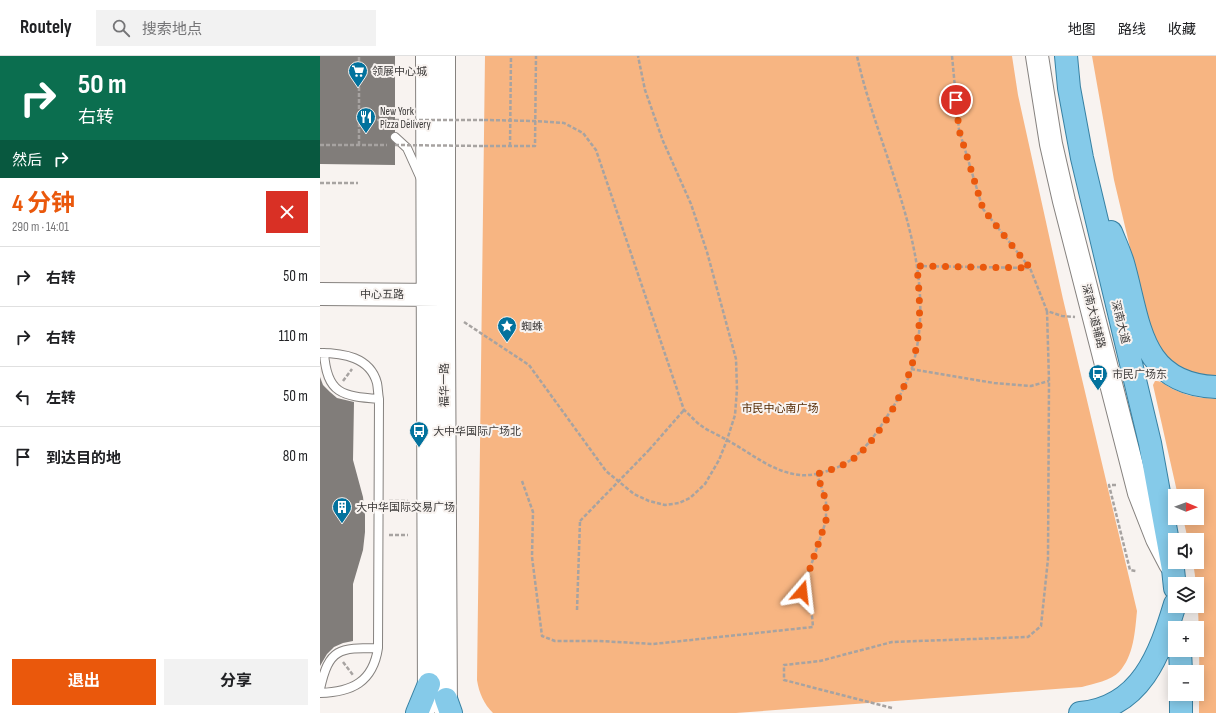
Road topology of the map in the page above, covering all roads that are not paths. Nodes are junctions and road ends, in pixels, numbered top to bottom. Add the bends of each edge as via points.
1 (427, 56) edge
2 (444, 56) edge
3 (1037, 56) edge
4 (1066, 56) edge
5 (395, 137) dead end
6 (427, 189) junction
7 (1090, 194) junction
8 (320, 294) edge
9 (436, 295) junction
10 (322, 353) edge
11 (1216, 387) edge
12 (379, 399) junction
13 (1174, 577) edge
14 (1174, 577) edge
15 (1173, 613) edge
16 (378, 648) junction
17 (429, 684) junction
18 (320, 689) edge
19 (320, 693) edge
20 (1181, 701) edge
21 (448, 708) edge
22 (417, 713) edge
23 (429, 713) edge
24 (1080, 713) edge
25 (1181, 713) edge

1 - 6 street, 福华一路
2 - 9 street, 福华一路
3 - 13 street, 深南大道辅路 via 1051,144 1140,493 1156,539
4 - 7 main road, 深南大道 via 1074,120
5 - 6 lane via 407,148
6 - 9 street, 福华一路
7 - 11 main road via 1109,228 1123,262 1147,348 1155,360 1178,379 1196,386
7 - 14 main road, 深南大道 via 1150,443
8 - 9 street, 中心五路
9 - 17 street, 福华一路
9 - 21 street, 福华一路
10 - 12 lane via 326,374 336,389 353,396
10 - 12 lane via 348,354 360,360 370,370 376,382
12 - 16 lane
15 - 24 main road via 1158,651 1142,681 1133,691 1110,706
16 - 18 lane via 345,649 336,654 324,671
16 - 19 lane via 377,660 360,683 347,690
17 - 22 main road
17 - 23 street, 福华一路
20 - 25 main road

